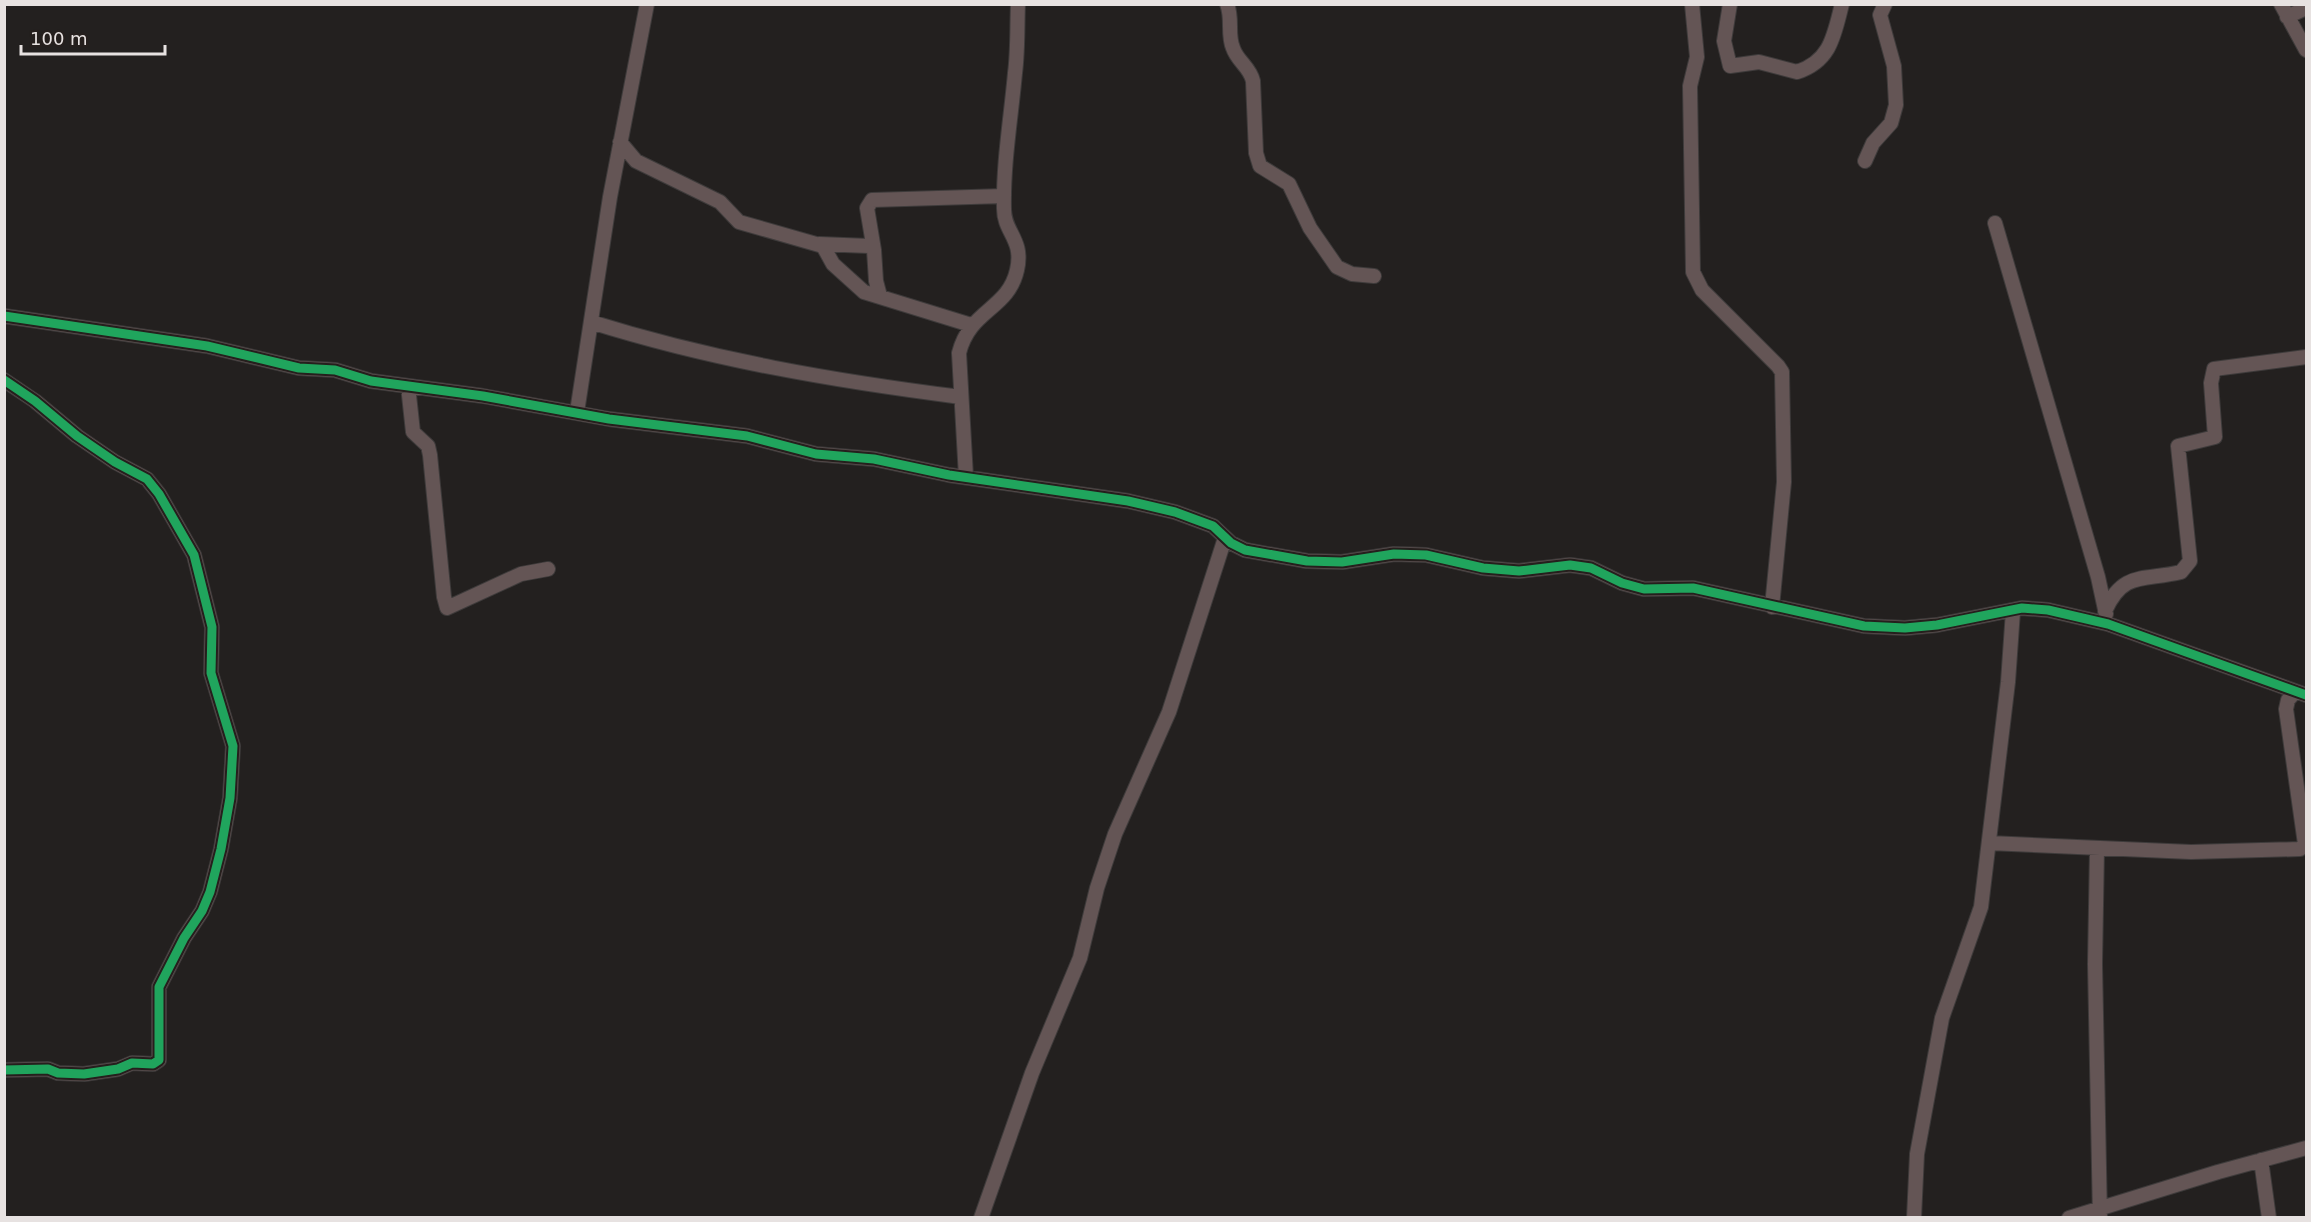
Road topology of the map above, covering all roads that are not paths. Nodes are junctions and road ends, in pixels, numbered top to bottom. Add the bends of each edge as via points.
1 (647, 4) edge
2 (1018, 4) edge
3 (1227, 4) edge
4 (1692, 4) edge
5 (1730, 4) edge
6 (1842, 4) edge
7 (1885, 4) edge
8 (2307, 8) edge
9 (2284, 11) edge
10 (2307, 50) edge
11 (620, 142) junction
12 (1865, 161) dead end
13 (1004, 196) junction
14 (1995, 223) dead end
15 (819, 244) junction
16 (874, 249) junction
17 (1374, 276) dead end
18 (880, 296) junction
19 (4, 316) edge
20 (591, 322) junction
21 (971, 325) junction
22 (2307, 357) edge
23 (4, 380) edge
24 (408, 386) junction
25 (961, 397) junction
26 (577, 412) junction
27 (966, 477) junction
28 (1225, 538) junction
29 (548, 568) dead end
30 (1772, 607) junction
31 (2013, 611) junction
32 (2106, 617) junction
33 (2301, 693) edge
34 (1989, 843) junction
35 (2306, 846) edge
36 (2097, 848) junction
37 (4, 1070) edge
38 (2307, 1148) edge
39 (2261, 1160) junction
40 (2100, 1214) edge
41 (981, 1218) edge
42 (1914, 1218) edge
43 (2070, 1218) edge
44 (2269, 1218) edge

1 - 11 street
2 - 13 street
3 - 17 street via 1233,48 1253,81 1260,166 1289,184 1310,228 1337,267 1352,274
4 - 30 street via 1697,57 1690,86 1693,272 1702,290 1782,372 1784,482
5 - 6 street via 1724,41 1730,66 1759,62 1797,72 1823,59
7 - 12 street via 1880,15 1894,66 1896,105 1891,123 1873,143
8 - 9 street
9 - 10 street
11 - 15 street via 636,161 720,202 739,222
11 - 20 street
13 - 16 street via 872,200 867,208
13 - 21 street via 1004,218 1018,246 1017,271 1006,294
14 - 32 street via 2098,577
15 - 16 street
15 - 18 street via 833,264 864,292
16 - 18 street
18 - 21 street
19 - 24 street via 207,346 299,368 335,370 371,381
20 - 25 street via 639,338 771,369
20 - 26 street
21 - 25 street via 959,353
22 - 32 street via 2214,369 2211,383 2215,437 2179,445 2177,452 2190,561 2181,572 2126,581 2115,591
23 - 37 street via 77,436 147,479 159,494 194,555 212,627 211,673 233,746 225,829 210,892 159,987 159,1060 84,1074 48,1069
24 - 26 street
24 - 29 street via 413,432 428,446 430,455 447,608 521,574
25 - 27 street
26 - 27 street via 675,429 747,436 816,454 874,459
27 - 28 street via 1128,501 1175,512 1214,526
28 - 30 street via 1260,554 1322,562 1395,554 1426,555 1483,568 1518,571 1570,565 1591,568 1622,583 1644,588 1693,588
28 - 41 street via 1169,712 1115,834 1096,888 1080,958 1032,1073
30 - 31 street via 1864,626 1905,628
31 - 32 street via 2048,610
31 - 34 street
32 - 33 street
33 - 35 street via 2289,700 2286,709
34 - 36 street
34 - 42 street via 1981,907 1942,1018 1917,1154
35 - 36 street via 2294,851 2191,852
36 - 40 street
38 - 39 street
39 - 40 street
39 - 44 street
40 - 43 street

